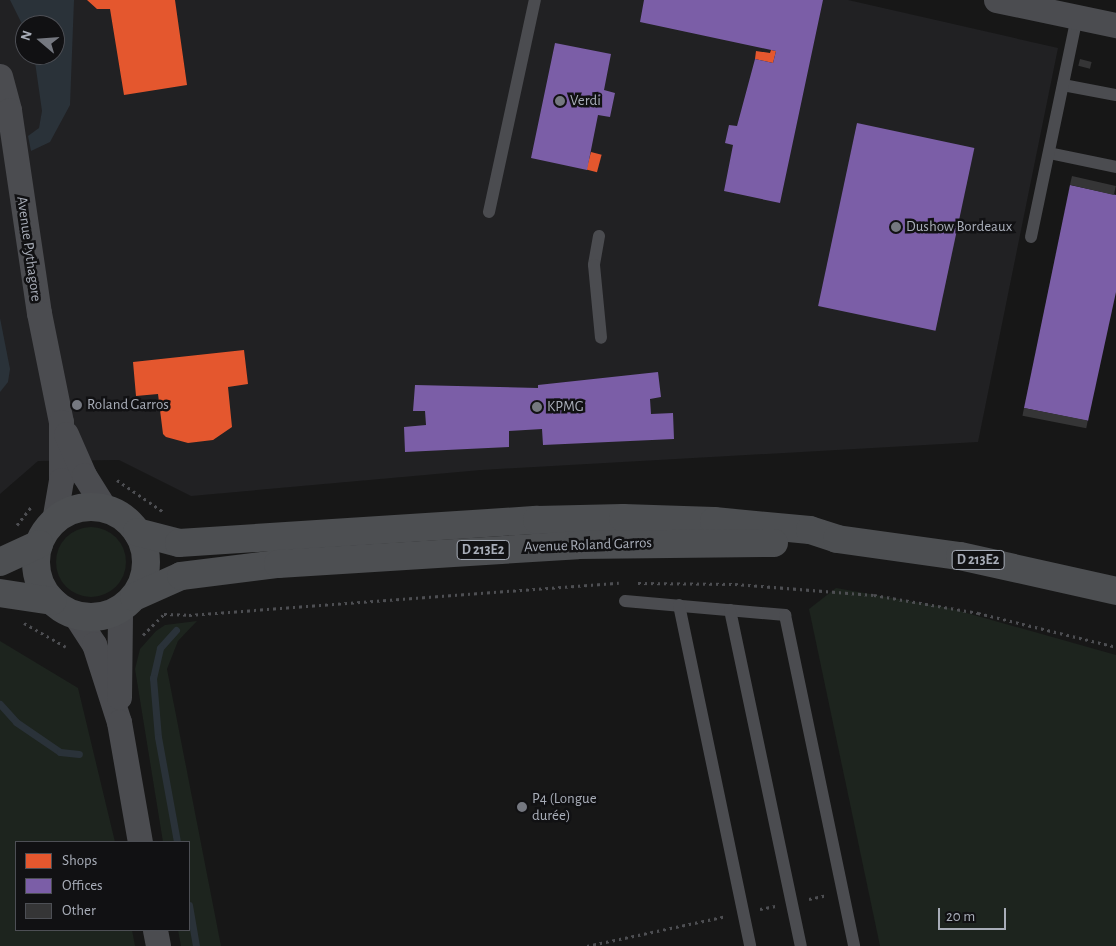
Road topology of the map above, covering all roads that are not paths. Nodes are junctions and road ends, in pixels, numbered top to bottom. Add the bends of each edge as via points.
1 (535, 0) edge
2 (996, 0) edge
3 (1077, 17) junction
4 (1116, 25) edge
5 (0, 76) edge
6 (1063, 85) junction
7 (1116, 95) edge
8 (1048, 153) junction
9 (1116, 166) edge
10 (489, 212) dead end
11 (599, 236) dead end
12 (1031, 237) dead end
13 (601, 338) dead end
14 (61, 422) junction
15 (105, 508) junction
16 (54, 521) junction
17 (137, 532) junction
18 (838, 539) junction
19 (39, 544) junction
20 (0, 562) edge
21 (1116, 591) edge
22 (0, 593) edge
23 (52, 601) junction
24 (625, 601) dead end
25 (127, 603) junction
26 (679, 606) junction
27 (730, 610) junction
28 (75, 615) junction
29 (119, 722) junction
30 (140, 841) edge
31 (155, 931) edge
32 (158, 946) edge
33 (750, 946) edge
34 (801, 946) edge
35 (854, 946) edge

1 - 10 lane
2 - 3 street
3 - 4 street
3 - 6 lane
5 - 14 street, Avenue Pythagore via 9,110 38,313
6 - 7 lane
6 - 8 lane
8 - 9 lane
8 - 12 lane
11 - 13 lane via 594,265
14 - 15 street, Avenue Pythagore via 84,475
14 - 16 street, Avenue Pythagore via 61,480
15 - 16 main road via 77,508
15 - 17 main road via 123,517
16 - 19 main road
17 - 18 main road, Avenue Roland Garros / D 213E2 via 179,543 537,520 623,518 772,526 810,530
17 - 25 main road via 144,548 146,565
18 - 21 main road, Avenue Roland Garros / D 213E2 via 960,556
18 - 25 main road, Avenue Roland Garros / D 213E2 via 808,544 577,544 288,564 182,576
19 - 20 main road
19 - 23 main road via 38,574
22 - 23 main road
23 - 28 main road
24 - 26 lane
25 - 28 main road via 106,615
25 - 29 street
26 - 27 lane
26 - 33 lane
27 - 34 lane
27 - 35 lane via 785,614
28 - 29 street via 94,644
29 - 30 street
31 - 32 street

